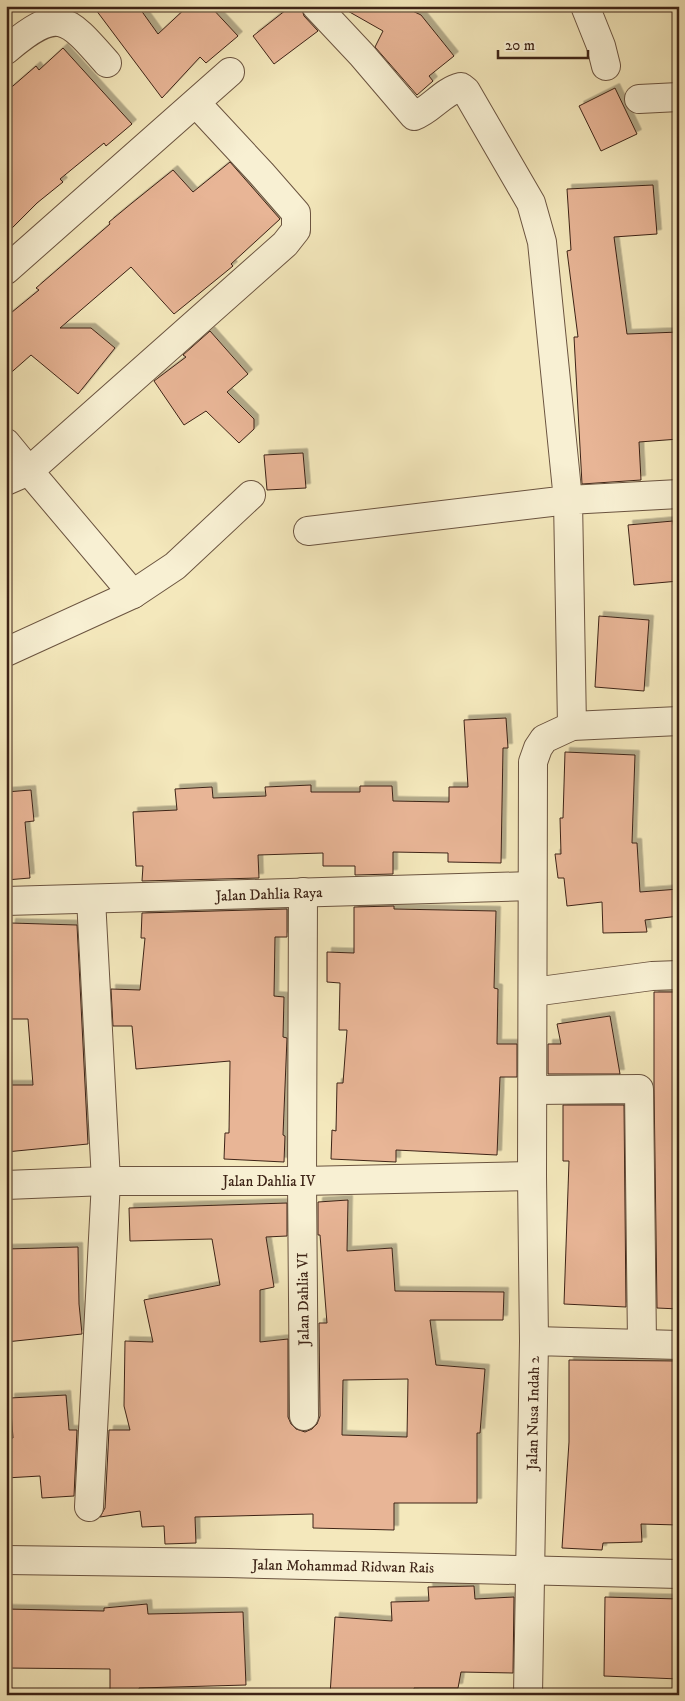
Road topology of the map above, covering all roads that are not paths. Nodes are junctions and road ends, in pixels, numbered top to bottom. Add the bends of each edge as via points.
1 (316, 6) edge
2 (585, 6) edge
3 (6, 50) edge
4 (107, 63) dead end
5 (606, 66) dead end
6 (230, 72) dead end
7 (679, 97) edge
8 (639, 99) dead end
9 (196, 103) junction
10 (6, 270) edge
11 (6, 443) edge
12 (18, 476) edge
13 (679, 494) edge
14 (251, 495) dead end
15 (568, 500) junction
16 (308, 530) dead end
17 (133, 594) junction
18 (6, 652) edge
19 (679, 721) edge
20 (572, 726) junction
21 (532, 886) junction
22 (303, 892) junction
23 (91, 899) junction
24 (6, 901) edge
25 (679, 975) edge
26 (533, 992) junction
27 (532, 1090) junction
28 (532, 1176) junction
29 (106, 1181) junction
30 (302, 1181) junction
31 (6, 1185) edge
32 (534, 1341) junction
33 (642, 1344) junction
34 (679, 1345) edge
35 (304, 1416) dead end
36 (88, 1507) dead end
37 (6, 1560) edge
38 (530, 1570) junction
39 (679, 1574) edge
40 (528, 1695) edge

1 - 15 street via 414,116 454,89 461,87 466,90 531,203 542,242
2 - 5 street
3 - 4 street via 26,33 56,21 68,24 81,34
6 - 9 street
7 - 8 street
9 - 10 street
9 - 12 street via 296,213 296,230 285,244
11 - 12 street
12 - 17 street
13 - 15 street
14 - 17 street via 175,566
15 - 16 street
15 - 20 street
17 - 18 street
19 - 20 street
20 - 21 street via 544,740 533,762
21 - 22 street, Jalan Dahlia Raya
21 - 26 street
22 - 23 street, Jalan Dahlia Raya
22 - 30 street, Jalan Dahlia VI
23 - 24 street, Jalan Dahlia Raya
23 - 29 street
25 - 26 street
26 - 27 street
27 - 28 street
27 - 33 street via 639,1089
28 - 30 street, Jalan Dahlia IV
28 - 32 street
29 - 30 street, Jalan Dahlia IV
29 - 31 street, Jalan Dahlia IV
29 - 36 street
30 - 35 street, Jalan Dahlia VI
32 - 33 street, Jalan Nusa Indah 2
32 - 38 street, Jalan Nusa Indah 2
33 - 34 street, Jalan Nusa Indah 2
37 - 38 street, Jalan Mohammad Ridwan Rais
38 - 39 street, Jalan Mohammad Ridwan Rais
38 - 40 street, Jalan Nusa Indah 2

